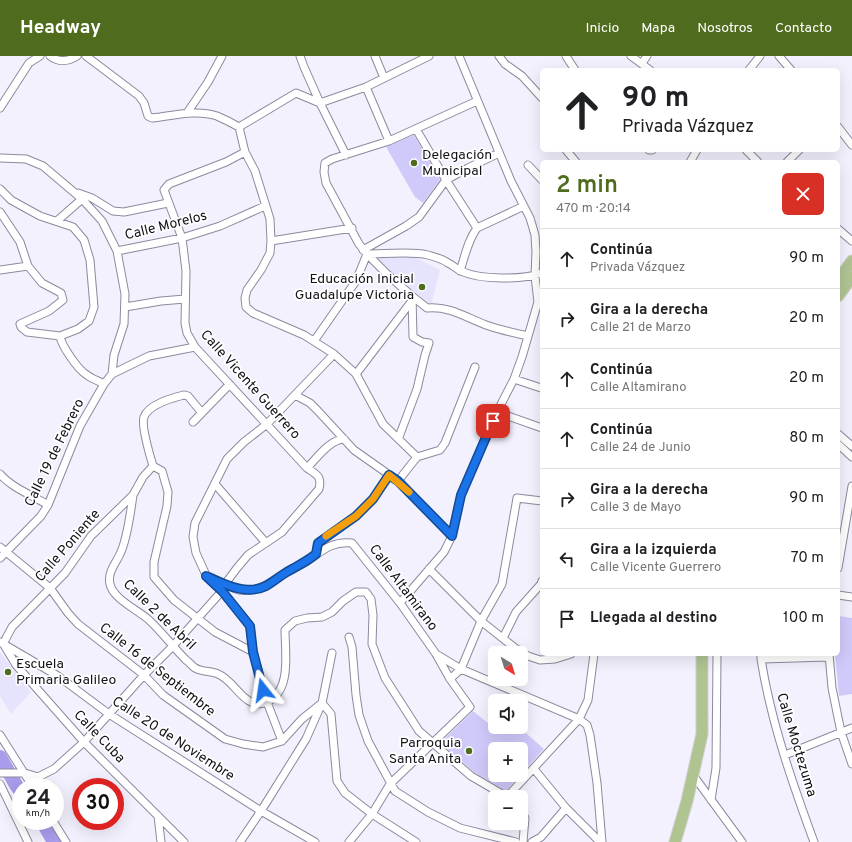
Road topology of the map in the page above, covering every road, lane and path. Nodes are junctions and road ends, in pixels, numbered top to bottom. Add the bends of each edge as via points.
1 (40, 56) edge
2 (50, 56) edge
3 (77, 56) edge
4 (86, 56) edge
5 (222, 56) edge
6 (300, 56) edge
7 (375, 56) edge
8 (429, 56) edge
9 (459, 56) edge
10 (499, 56) edge
11 (566, 56) edge
12 (631, 56) edge
13 (646, 56) edge
14 (760, 56) edge
15 (779, 56) edge
16 (642, 63) junction
17 (574, 68) edge
18 (648, 68) edge
19 (751, 68) edge
20 (789, 68) edge
21 (384, 78) junction
22 (366, 87) junction
23 (540, 96) edge
24 (477, 101) junction
25 (320, 103) junction
26 (0, 108) edge
27 (187, 112) junction
28 (239, 127) junction
29 (416, 129) junction
30 (840, 130) edge
31 (389, 141) junction
32 (852, 145) edge
33 (245, 152) junction
34 (568, 152) edge
35 (748, 152) edge
36 (797, 152) edge
37 (499, 153) junction
38 (346, 155) junction
39 (0, 158) edge
40 (574, 160) edge
41 (756, 160) edge
42 (789, 160) edge
43 (528, 165) dead end
44 (540, 178) edge
45 (446, 180) junction
46 (0, 189) edge
47 (73, 191) junction
48 (82, 199) junction
49 (168, 203) junction
50 (265, 206) junction
51 (524, 206) junction
52 (0, 212) edge
53 (57, 221) junction
54 (352, 228) junction
55 (477, 228) junction
56 (840, 231) edge
57 (182, 238) junction
58 (271, 241) junction
59 (852, 241) edge
60 (117, 251) junction
61 (365, 252) junction
62 (852, 261) edge
63 (28, 266) junction
64 (0, 270) edge
65 (460, 270) junction
66 (540, 274) edge
67 (535, 276) junction
68 (840, 277) edge
69 (852, 277) edge
70 (840, 293) edge
71 (185, 299) junction
72 (412, 299) junction
73 (125, 307) junction
74 (60, 336) junction
75 (528, 336) junction
76 (314, 341) junction
77 (195, 347) junction
78 (334, 354) junction
79 (475, 366) dead end
80 (112, 374) junction
81 (356, 374) junction
82 (514, 379) junction
83 (104, 384) junction
84 (229, 384) junction
85 (540, 387) edge
86 (295, 396) junction
87 (497, 412) junction
88 (202, 413) junction
89 (193, 422) dead end
90 (267, 424) junction
91 (540, 427) edge
92 (840, 436) edge
93 (398, 437) junction
94 (344, 439) junction
95 (840, 446) edge
96 (852, 446) edge
97 (418, 457) junction
98 (852, 457) edge
99 (153, 466) junction
100 (307, 468) junction
101 (0, 474) edge
102 (389, 475) junction
103 (398, 481) junction
104 (215, 484) junction
105 (852, 486) edge
106 (133, 494) junction
107 (540, 501) edge
108 (48, 505) junction
109 (452, 536) junction
110 (266, 543) junction
111 (3, 550) edge
112 (316, 554) junction
113 (840, 556) edge
114 (0, 558) edge
115 (429, 569) junction
116 (540, 585) edge
117 (50, 588) junction
118 (223, 588) junction
119 (840, 595) edge
120 (852, 597) edge
121 (400, 603) junction
122 (198, 619) junction
123 (481, 621) junction
124 (348, 637) dead end
125 (503, 638) junction
126 (2, 643) edge
127 (172, 647) junction
128 (253, 652) junction
129 (332, 653) dead end
130 (436, 654) junction
131 (565, 656) edge
132 (594, 656) edge
133 (702, 656) edge
134 (717, 656) edge
135 (794, 656) edge
136 (828, 656) edge
137 (761, 657) edge
138 (460, 669) junction
139 (144, 675) junction
140 (450, 679) junction
141 (267, 702) junction
142 (322, 703) junction
143 (109, 714) junction
144 (580, 719) junction
145 (852, 728) edge
146 (841, 732) junction
147 (0, 735) edge
148 (282, 741) junction
149 (84, 742) junction
150 (431, 743) junction
151 (785, 755) junction
152 (852, 764) edge
153 (534, 769) junction
154 (0, 773) edge
155 (25, 773) junction
156 (693, 775) junction
157 (28, 778) edge
158 (0, 784) edge
159 (390, 784) junction
160 (495, 790) edge
161 (514, 790) edge
162 (711, 800) junction
163 (566, 808) junction
164 (261, 811) junction
165 (372, 814) junction
166 (158, 816) junction
167 (59, 830) edge
168 (524, 830) edge
169 (28, 842) edge
170 (66, 842) edge
171 (161, 842) edge
172 (184, 842) edge
173 (240, 842) edge
174 (315, 842) edge
175 (349, 842) edge
176 (416, 842) edge
177 (516, 842) edge
178 (523, 842) edge
179 (532, 842) edge
180 (601, 842) edge
181 (675, 842) edge
182 (742, 842) edge
183 (814, 842) edge

1 - 26 street via 29,63
2 - 3 street via 61,61 71,60
4 - 27 street via 135,93 144,103 148,116 152,118
5 - 27 street
6 - 25 street
7 - 21 street
8 - 21 street
9 - 24 street
10 - 23 street
11 - 17 street
12 - 16 street
13 - 16 street
14 - 19 street
15 - 20 street
16 - 18 street
21 - 22 street
22 - 25 street
22 - 31 street
24 - 29 street
24 - 37 street
25 - 28 street via 296,93
25 - 38 street
27 - 28 street via 217,116
28 - 33 street
29 - 31 street
29 - 45 street
30 - 32 street
31 - 38 street
33 - 49 street, Calle Vicente Guerrero via 168,184 164,190
33 - 50 street via 255,171
34 - 40 street
35 - 41 street
36 - 42 street
37 - 45 street
37 - 51 street
38 - 54 street via 325,163 324,172 326,183
39 - 47 street via 26,159 43,166
43 - 44 street
45 - 55 street
45 - 61 street via 419,217
46 - 53 street via 18,204 40,216
47 - 48 street
47 - 49 street via 92,198 113,211 124,212
48 - 53 street
48 - 60 street via 102,221
49 - 57 street, Calle Vicente Guerrero
50 - 57 street, Calle Morelos via 220,226
50 - 58 street via 270,219
51 - 55 street
51 - 67 street via 535,235
52 - 63 street via 20,242
53 - 74 street via 73,227 84,240 90,260 94,308 89,321 78,329
54 - 58 street
54 - 61 street
55 - 65 street
56 - 59 street
57 - 60 street, Calle Morelos
57 - 71 street, Calle Vicente Guerrero via 186,271
58 - 76 street via 270,253 247,290 244,298 246,307 253,313
60 - 73 street
61 - 65 street via 428,255
61 - 72 street
61 - 76 street via 356,281
62 - 68 main road
63 - 64 street
63 - 74 street via 42,284 61,293 63,300 49,311 20,324 21,327 27,332
65 - 67 street via 477,277
66 - 67 street
67 - 75 street via 538,302
69 - 70 main road
71 - 73 street
71 - 77 street, Calle Vicente Guerrero via 185,323
72 - 75 street via 427,308 439,307 486,325
72 - 81 street
72 - 93 street via 413,336 429,343 417,389
73 - 80 street via 124,324 114,356
74 - 83 street via 70,357 82,371
75 - 82 street
76 - 78 street
77 - 80 street, Calle 19 de Febrero via 149,356
77 - 84 street, Calle Vicente Guerrero
78 - 81 street
78 - 86 street
79 - 97 street via 445,443 440,450
80 - 83 street, Calle 19 de Febrero
81 - 93 street via 383,424
82 - 85 street
82 - 87 street
83 - 108 street, Calle 19 de Febrero via 80,426
84 - 88 street
84 - 90 street, Calle Vicente Guerrero
86 - 90 street
86 - 94 street via 310,403
87 - 91 street
87 - 109 street via 461,495
88 - 89 street
88 - 99 street via 188,396 184,395 161,402 149,410 144,417
90 - 100 street, Calle Vicente Guerrero
90 - 104 street via 227,459
92 - 96 street
93 - 97 street
94 - 100 street via 323,450
94 - 102 street via 354,450
95 - 98 street
97 - 103 street
99 - 106 street, Calle Poniente
99 - 122 street via 162,471 168,492 154,562 154,577 174,600
100 - 110 street, Calle Vicente Guerrero via 318,476 321,482 319,489 282,532
101 - 108 street via 8,483
102 - 103 street
102 - 112 street via 373,499 356,516 318,543
103 - 109 street
104 - 110 street
104 - 118 street via 195,524 193,537 196,553 206,576
105 - 113 street
106 - 117 street, Calle Poniente via 91,536 65,573
106 - 127 street, Calle 2 de Abril via 121,552 111,570 109,582 112,592 149,620
107 - 123 street via 516,498 502,584
108 - 111 street, Calle 19 de Febrero via 41,516
109 - 115 street via 444,552
110 - 118 street via 248,555
111 - 114 street, Calle 19 de Febrero
111 - 117 street, Calle 16 de Septiembre
112 - 118 street, Calle Altamirano via 265,586 239,590
112 - 121 street, Calle Altamirano via 333,544 352,543
115 - 121 street
115 - 123 street
116 - 125 street via 516,612
117 - 126 street, Calle Poniente via 12,627
117 - 139 street, Calle 16 de Septiembre via 78,624
118 - 122 street
118 - 128 street via 250,626
119 - 120 street
121 - 130 street, Calle Altamirano
122 - 127 street
122 - 128 street via 215,632
123 - 125 street
123 - 138 street
124 - 159 street via 352,647 359,714 368,741
125 - 131 street via 522,652 540,660
126 - 143 street, Calle 20 de Noviembre via 58,676
126 - 149 street, Calle Cuba via 16,665
127 - 139 street
127 - 141 street, Calle 2 de Abril via 195,668 219,674 233,684 245,699 254,704
128 - 141 street
129 - 142 street
130 - 138 street
130 - 140 street, Calle Altamirano
132 - 144 street via 588,700
133 - 156 main road via 702,734
134 - 162 street via 716,768
135 - 137 street
136 - 146 street
137 - 151 street, Calle Moctezuma via 767,694
138 - 140 street
138 - 144 street
139 - 143 street
139 - 148 street, Calle 16 de Septiembre via 163,695 225,739 263,747
140 - 150 street, Calle Altamirano via 470,707
141 - 148 street
141 - 150 street via 283,685 285,630 295,621 322,617 332,612 356,592 366,592 373,615 372,644 385,678 419,731
142 - 148 street via 302,719
142 - 164 street via 306,739
142 - 165 street via 331,714 337,781 345,793
143 - 149 street
143 - 164 street, Calle 20 de Noviembre
144 - 153 street
144 - 180 street via 587,725 590,735 597,783
145 - 146 street
146 - 151 street
146 - 152 street
147 - 155 street
149 - 155 street via 54,769 38,777
149 - 166 street, Calle Cuba
150 - 159 street
150 - 160 street via 471,776
151 - 183 street, Calle Moctezuma
153 - 161 street
153 - 163 street
154 - 155 street
155 - 157 street
156 - 162 street
156 - 181 main road
158 - 169 street
159 - 165 street
159 - 177 street via 395,791 428,812 460,828
162 - 182 street
163 - 179 street via 542,837
163 - 180 street
164 - 173 street
164 - 174 street, Calle 20 de Noviembre
165 - 175 street
165 - 176 street
166 - 171 street
166 - 172 street, Calle Cuba
167 - 170 street
168 - 178 street

